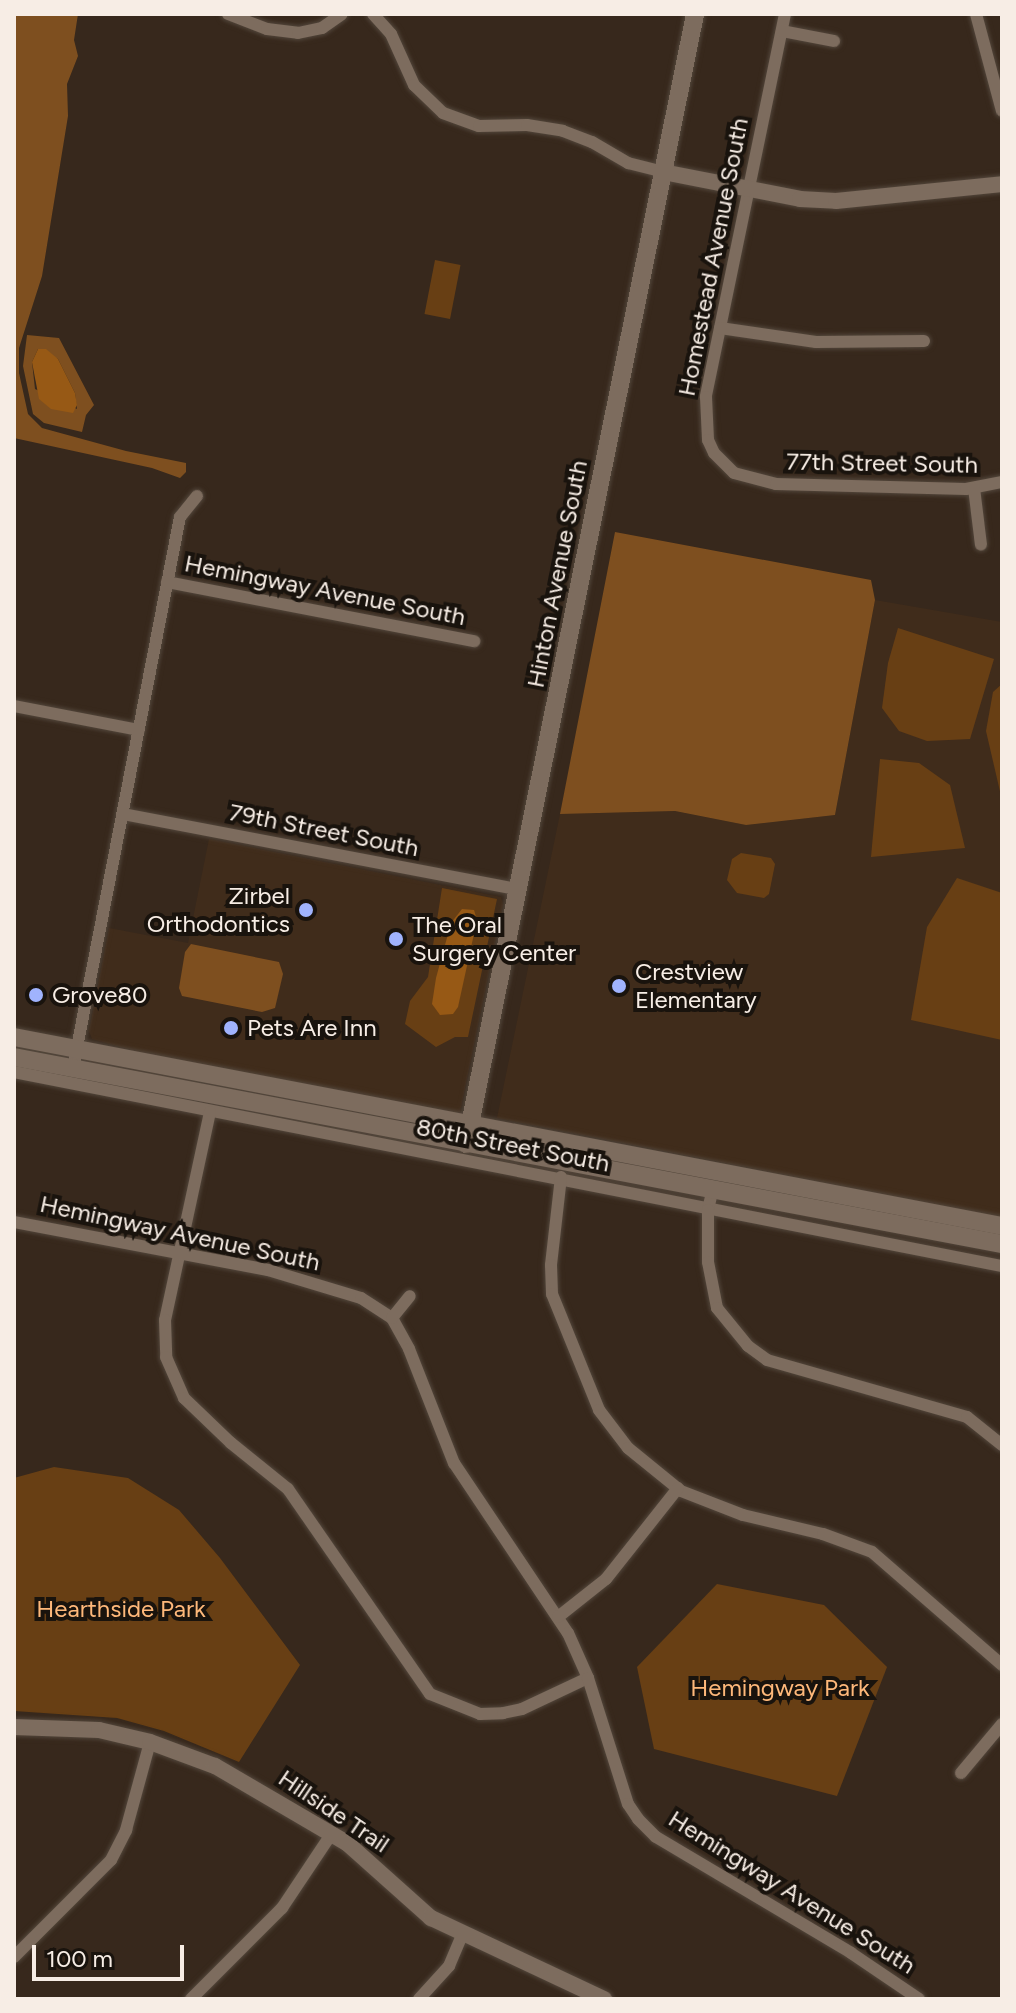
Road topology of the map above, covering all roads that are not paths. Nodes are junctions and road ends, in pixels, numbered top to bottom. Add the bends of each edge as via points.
1 (228, 14) edge
2 (342, 14) edge
3 (373, 14) edge
4 (695, 14) edge
5 (785, 14) edge
6 (976, 14) edge
7 (782, 31) junction
8 (834, 41) dead end
9 (1002, 111) edge
10 (663, 172) junction
11 (1002, 184) edge
12 (748, 189) junction
13 (720, 328) junction
14 (924, 341) dead end
15 (760, 481) joint
16 (1002, 482) edge
17 (974, 488) junction
18 (197, 496) dead end
19 (981, 545) dead end
20 (167, 582) junction
21 (474, 641) dead end
22 (14, 706) edge
23 (139, 730) junction
24 (123, 814) junction
25 (517, 889) junction
26 (14, 1037) edge
27 (76, 1049) junction
28 (14, 1057) edge
29 (73, 1068) junction
30 (14, 1072) edge
31 (210, 1112) junction
32 (470, 1124) junction
33 (466, 1144) junction
34 (561, 1177) junction
35 (713, 1188) junction
36 (708, 1210) junction
37 (14, 1222) edge
38 (1002, 1226) edge
39 (1002, 1244) edge
40 (179, 1253) junction
41 (1002, 1266) edge
42 (410, 1296) dead end
43 (392, 1318) junction
44 (1002, 1445) edge
45 (678, 1488) junction
46 (558, 1617) junction
47 (1002, 1665) edge
48 (588, 1678) junction
49 (1002, 1724) edge
50 (14, 1727) edge
51 (150, 1742) junction
52 (961, 1773) dead end
53 (332, 1833) junction
54 (462, 1935) junction
55 (15, 1954) edge
56 (191, 1999) edge
57 (419, 1999) edge
58 (604, 1999) edge
59 (919, 1999) edge

1 - 2 street via 267,29 298,33 322,28
3 - 10 street via 391,34 414,85 443,113 479,126 563,131 628,163
4 - 10 main road, Hinton Avenue South
5 - 7 street, Homestead Avenue South
6 - 9 street
7 - 8 street
7 - 12 street, Homestead Avenue South
10 - 12 street
10 - 25 main road, Hinton Avenue South
11 - 12 street via 836,201
12 - 13 street, Homestead Avenue South
13 - 14 street via 816,342
13 - 15 street, Homestead Avenue South via 706,397 708,440 734,473
15 - 17 street, 77th Street South via 802,487
16 - 17 street, 77th Street South
17 - 19 street
18 - 20 street, Hemingway Avenue South via 181,515
20 - 21 street, Hemingway Avenue South
20 - 23 street, Hemingway Avenue South
22 - 23 street
23 - 24 street, Hemingway Avenue South
24 - 25 street, 79th Street South
24 - 27 street, Hemingway Avenue South
25 - 32 main road, Hinton Avenue South
26 - 27 main road, 80th Street South
27 - 29 street, Hemingway Avenue South
27 - 32 main road, 80th Street South
28 - 29 main road, 80th Street South
29 - 33 main road, 80th Street South
30 - 31 street, 80th Street South
31 - 34 street, 80th Street South
31 - 40 street
32 - 33 main road, Hinton Avenue South
32 - 38 main road, 80th Street South
33 - 35 main road, 80th Street South
34 - 36 street, 80th Street South
34 - 45 street via 551,1265 552,1294 563,1327 599,1410 628,1448
35 - 36 street
35 - 39 main road, 80th Street South
36 - 41 street, 80th Street South
36 - 44 street via 708,1262 717,1308 748,1346 767,1360 967,1417
37 - 40 street, Hemingway Avenue South
40 - 43 street, Hemingway Avenue South via 331,1287
40 - 48 street via 164,1336 166,1357 184,1398 288,1489 430,1694 480,1714 503,1713
42 - 43 street
43 - 46 street, Hemingway Avenue South via 454,1463
45 - 46 street via 606,1579
45 - 47 street via 743,1515 872,1552
46 - 48 street, Hemingway Avenue South
48 - 59 street, Hemingway Avenue South via 628,1804 656,1837
49 - 52 street
50 - 51 street, Hillside Trail via 99,1730
51 - 53 street, Hillside Trail via 215,1766
51 - 55 street via 126,1830 111,1860
53 - 54 street, Hillside Trail via 381,1870 421,1911
53 - 56 street via 282,1908
54 - 57 street via 449,1966
54 - 58 street, Hillside Trail

